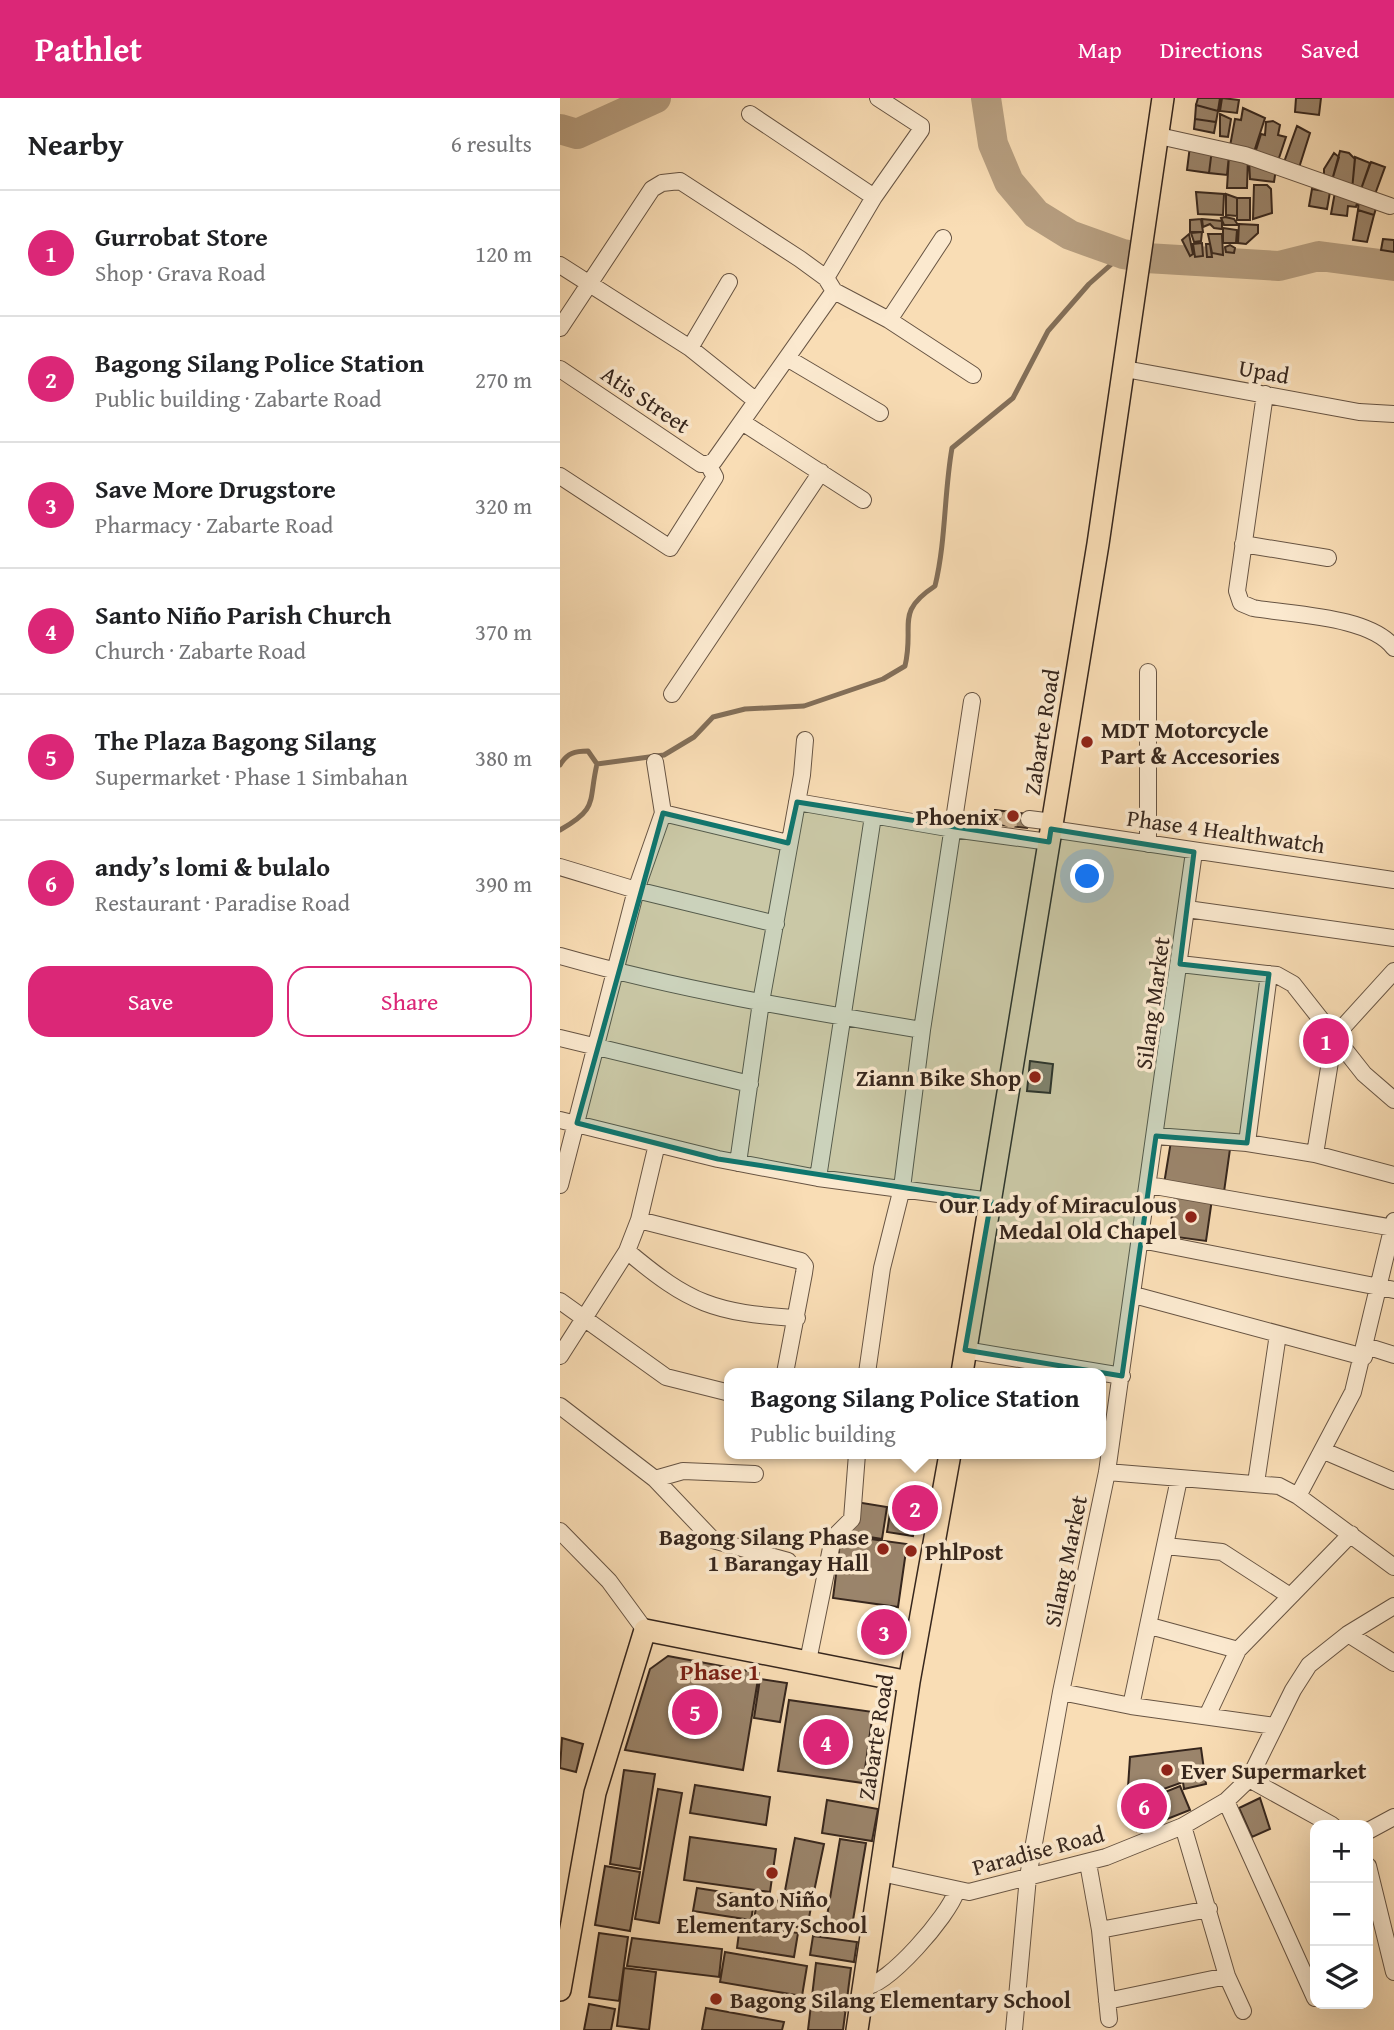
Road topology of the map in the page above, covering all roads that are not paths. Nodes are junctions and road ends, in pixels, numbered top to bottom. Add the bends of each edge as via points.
1 (877, 98) edge
2 (1163, 98) edge
3 (750, 114) dead end
4 (1159, 136) junction
5 (874, 197) junction
6 (1391, 206) dead end
7 (943, 238) dead end
8 (560, 265) edge
9 (729, 282) dead end
10 (589, 284) junction
11 (830, 284) junction
12 (889, 320) junction
13 (560, 328) edge
14 (690, 348) junction
15 (787, 358) junction
16 (560, 369) edge
17 (1125, 369) junction
18 (973, 375) dead end
19 (1265, 394) junction
20 (755, 400) junction
21 (880, 413) dead end
22 (1394, 414) edge
23 (742, 422) junction
24 (708, 464) junction
25 (821, 472) junction
26 (560, 476) edge
27 (863, 500) dead end
28 (1243, 544) junction
29 (1328, 558) dead end
30 (1394, 648) edge
31 (1148, 672) dead end
32 (672, 694) dead end
33 (972, 701) dead end
34 (804, 740) dead end
35 (655, 762) dead end
36 (797, 802) junction
37 (663, 813) junction
38 (873, 816) junction
39 (1029, 819) dead end
40 (953, 830) junction
41 (1051, 831) junction
42 (788, 843) junction
43 (1148, 844) junction
44 (1194, 852) junction
45 (560, 867) edge
46 (1394, 880) edge
47 (636, 890) junction
48 (1187, 909) junction
49 (776, 924) junction
50 (1394, 938) edge
51 (560, 956) edge
52 (1180, 964) junction
53 (1394, 971) edge
54 (615, 972) junction
55 (1269, 974) junction
56 (761, 1003) junction
57 (842, 1017) junction
58 (922, 1030) junction
59 (1334, 1037) junction
60 (560, 1038) edge
61 (595, 1047) junction
62 (750, 1084) junction
63 (1394, 1100) edge
64 (560, 1120) edge
65 (577, 1123) junction
66 (1156, 1136) junction
67 (1247, 1143) junction
68 (657, 1144) junction
69 (1315, 1154) junction
70 (738, 1163) junction
71 (1394, 1175) edge
72 (818, 1178) junction
73 (560, 1185) edge
74 (1149, 1185) junction
75 (902, 1188) junction
76 (991, 1201) junction
77 (639, 1220) junction
78 (1394, 1226) edge
79 (1141, 1240) junction
80 (627, 1251) junction
81 (1388, 1288) edge
82 (1133, 1295) junction
83 (560, 1301) edge
84 (797, 1318) junction
85 (587, 1319) junction
86 (1278, 1334) junction
87 (965, 1350) junction
88 (1365, 1351) junction
89 (1394, 1355) edge
90 (560, 1356) edge
91 (786, 1368) edge
92 (868, 1368) edge
93 (963, 1368) edge
94 (1074, 1368) edge
95 (1106, 1373) edge
96 (1122, 1376) junction
97 (724, 1392) edge
98 (560, 1406) edge
99 (1324, 1451) junction
100 (857, 1459) edge
101 (949, 1459) edge
102 (1107, 1472) junction
103 (755, 1474) dead end
104 (1392, 1476) edge
105 (654, 1479) junction
106 (1180, 1479) junction
107 (1256, 1483) junction
108 (1298, 1496) junction
109 (560, 1531) edge
110 (1351, 1534) junction
111 (1166, 1546) junction
112 (788, 1561) dead end
113 (1394, 1567) edge
114 (1290, 1596) junction
115 (1394, 1606) edge
116 (1150, 1626) junction
117 (645, 1630) junction
118 (1348, 1634) junction
119 (1238, 1650) junction
120 (808, 1661) junction
121 (1394, 1662) edge
122 (909, 1682) junction
123 (1061, 1692) junction
124 (1131, 1706) junction
125 (1206, 1716) junction
126 (1275, 1726) junction
127 (1249, 1779) junction
128 (1226, 1801) junction
129 (1394, 1817) edge
130 (1323, 1820) edge
131 (1183, 1826) junction
132 (1373, 1828) edge
133 (1088, 1863) junction
134 (881, 1873) junction
135 (1373, 1875) edge
136 (1028, 1877) junction
137 (956, 1892) junction
138 (1387, 1902) edge
139 (1209, 1909) junction
140 (1100, 1930) junction
141 (1394, 1971) edge
142 (1227, 1976) junction
143 (864, 1987) junction
144 (1310, 1987) edge
145 (560, 1990) edge
146 (1107, 2000) junction
147 (1243, 2011) dead end
148 (1109, 2019) dead end
149 (857, 2030) edge
150 (1014, 2030) edge

1 - 5 street via 922,128
2 - 4 main road, Zabarte Road
3 - 5 street
4 - 6 street via 1245,155
4 - 17 main road, Zabarte Road
5 - 11 street
7 - 12 street
8 - 10 street
9 - 14 street
10 - 11 street via 652,188 680,181 745,221
10 - 13 street
10 - 14 street
11 - 12 street
11 - 15 street
12 - 18 street
14 - 20 street
15 - 20 street
15 - 21 street
16 - 24 street, Atis Street via 701,464
17 - 19 street, Upad
17 - 41 main road, Zabarte Road
19 - 22 street, Upad
19 - 28 street
20 - 23 street
23 - 24 street
23 - 25 street
24 - 26 street via 715,477 670,548
25 - 27 street
25 - 32 street
28 - 29 street
28 - 30 street via 1237,591 1241,603 1366,628 1387,638
31 - 43 street
33 - 40 street
34 - 36 street
35 - 37 street
36 - 38 street
36 - 42 street
37 - 42 street
37 - 47 street
38 - 40 street
38 - 57 street
39 - 41 street
40 - 41 street
40 - 58 street
41 - 43 street, Phase 4 Healthwatch
41 - 76 main road, Zabarte Road
42 - 49 street
43 - 44 street, Phase 4 Healthwatch
44 - 46 street, Phase 4 Healthwatch
44 - 48 street, Silang Market
45 - 47 street
47 - 49 street
47 - 54 street
48 - 50 street
48 - 52 street, Silang Market
49 - 56 street
51 - 54 street
52 - 55 street
52 - 66 street, Silang Market
53 - 59 street
54 - 56 street
54 - 61 street
55 - 59 street via 1293,984
55 - 67 street
56 - 57 street
56 - 62 street
57 - 58 street
57 - 72 street
58 - 75 street
59 - 63 street via 1364,1074
59 - 69 street
60 - 61 street
61 - 62 street
61 - 65 street
62 - 70 street
64 - 65 street
65 - 68 street
65 - 73 street
66 - 67 street
66 - 74 street, Silang Market
67 - 69 street
68 - 70 street
68 - 77 street
69 - 71 street
70 - 72 street
72 - 75 street
74 - 78 street
74 - 79 street, Silang Market
75 - 76 street
75 - 92 street via 882,1268
76 - 87 main road, Zabarte Road
77 - 80 street
77 - 84 street via 801,1261 805,1266
78 - 81 street
79 - 81 street
79 - 82 street, Silang Market
80 - 84 street via 669,1285 709,1306
80 - 85 street
81 - 88 street
82 - 86 street
82 - 96 street, Silang Market
83 - 85 street
84 - 91 street
85 - 90 street
85 - 97 street via 666,1377
86 - 88 street
86 - 107 street
87 - 93 main road, Zabarte Road
87 - 94 street
88 - 89 street
88 - 99 street via 1353,1392
95 - 96 street
96 - 102 street, Silang Market
98 - 105 street
99 - 104 street
99 - 108 street
100 - 120 street via 852,1519 832,1538
101 - 122 main road, Zabarte Road
102 - 106 street
102 - 123 street, Silang Market
103 - 105 street via 683,1471
105 - 112 street via 718,1543
106 - 107 street
106 - 111 street
107 - 108 street via 1279,1486
108 - 110 street
109 - 117 street via 609,1581
110 - 113 street
110 - 114 street
111 - 114 street via 1222,1552
111 - 116 street
114 - 119 street
115 - 118 street, Paradise Road
116 - 119 street
116 - 124 street
117 - 120 main road
117 - 145 main road via 595,1793
118 - 121 street
118 - 126 street, Paradise Road via 1304,1671
119 - 125 street
120 - 122 main road
122 - 134 main road, Zabarte Road
123 - 124 street
123 - 136 street, Silang Market
124 - 125 street
125 - 126 street
126 - 127 street, Paradise Road
127 - 128 street, Paradise Road
127 - 130 street
128 - 131 street, Paradise Road
128 - 144 street
129 - 132 street
131 - 133 street, Paradise Road
131 - 139 street
133 - 136 street, Paradise Road
133 - 140 street
134 - 137 street, Paradise Road
134 - 143 main road, Zabarte Road
135 - 138 street
136 - 137 street, Paradise Road
136 - 150 street, Silang Market
137 - 143 street via 944,1915 911,1951 880,1982
138 - 141 street
139 - 140 street
139 - 142 street
140 - 146 street
142 - 146 street
142 - 147 street
143 - 149 main road, Zabarte Road
146 - 148 street

